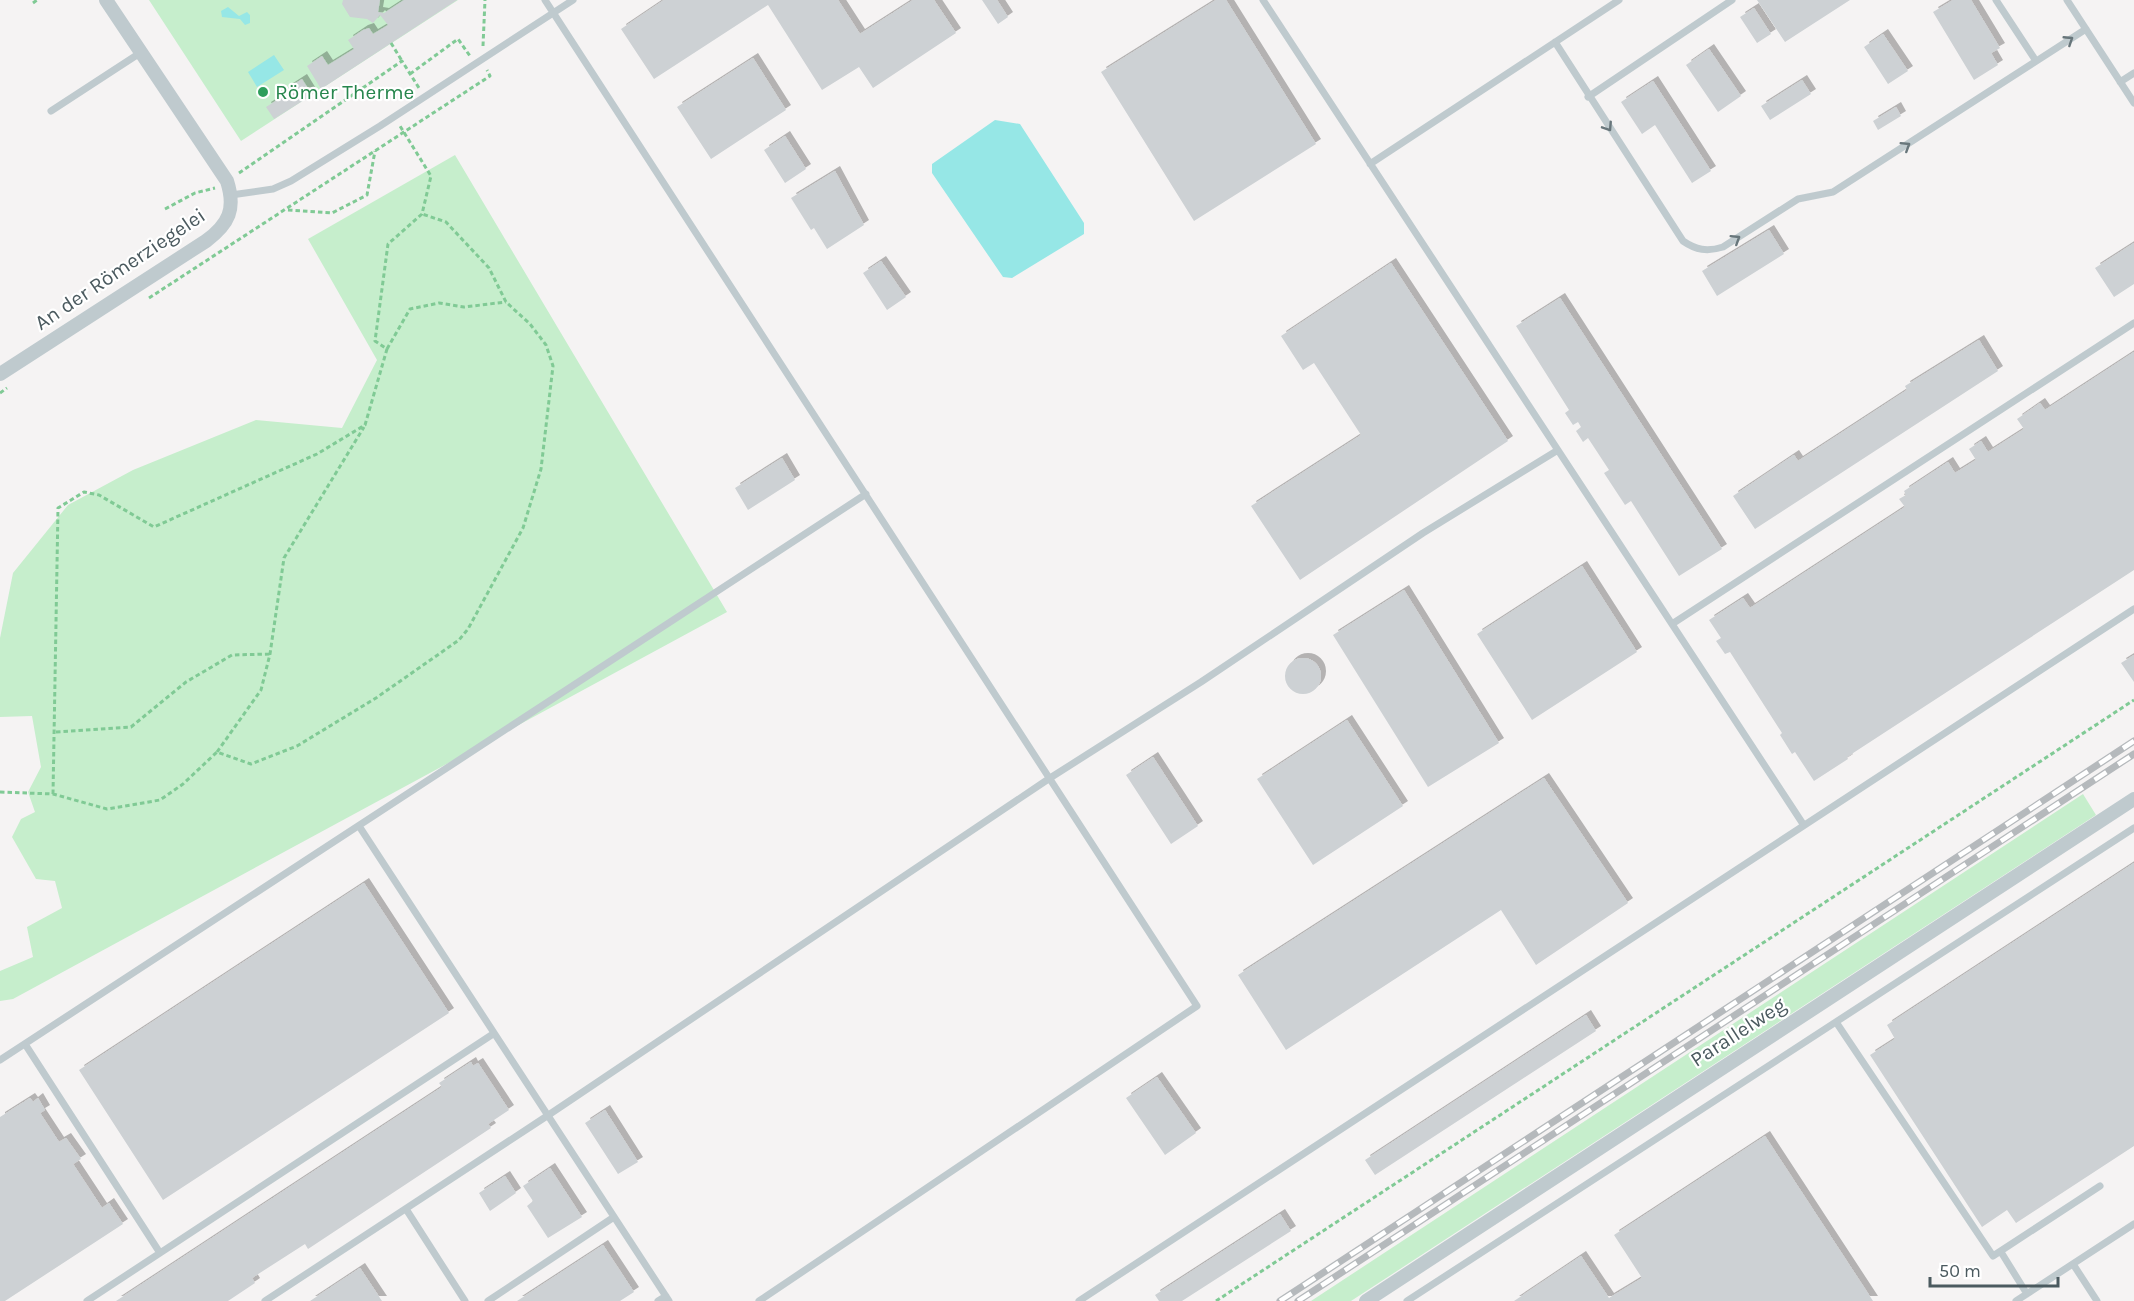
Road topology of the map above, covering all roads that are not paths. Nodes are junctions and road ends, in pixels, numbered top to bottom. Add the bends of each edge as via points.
1 (106, 0) edge
2 (545, 0) edge
3 (573, 0) edge
4 (1263, 0) edge
5 (1619, 0) edge
6 (1732, 0) edge
7 (1996, 0) edge
8 (2067, 0) edge
9 (554, 13) junction
10 (2086, 29) junction
11 (1555, 42) junction
12 (140, 53) junction
13 (2036, 61) junction
14 (2134, 73) edge
15 (2120, 82) junction
16 (1588, 97) junction
17 (2134, 103) edge
18 (51, 111) dead end
19 (1370, 164) junction
20 (231, 195) junction
21 (2134, 323) edge
22 (0, 374) edge
23 (1558, 450) junction
24 (866, 494) junction
25 (2134, 609) edge
26 (1672, 624) junction
27 (1050, 778) junction
28 (2134, 799) edge
29 (1803, 824) junction
30 (359, 826) junction
31 (2134, 828) edge
32 (1836, 1022) junction
33 (493, 1034) junction
34 (25, 1044) junction
35 (0, 1060) edge
36 (547, 1116) junction
37 (2100, 1186) dead end
38 (405, 1209) junction
39 (614, 1217) junction
40 (2134, 1224) edge
41 (2001, 1252) junction
42 (160, 1253) junction
43 (2073, 1264) junction
44 (2027, 1294) junction
45 (667, 1298) edge
46 (87, 1301) edge
47 (265, 1301) edge
48 (465, 1301) edge
49 (488, 1301) edge
50 (658, 1301) edge
51 (759, 1301) edge
52 (1079, 1301) edge
53 (1366, 1301) edge
54 (1407, 1301) edge
55 (2016, 1301) edge
56 (2097, 1301) edge

1 - 12 street, An der Römerziegelei
2 - 9 lane
3 - 9 lane
4 - 19 lane
5 - 11 lane
6 - 16 lane
7 - 13 lane
8 - 10 lane
9 - 20 lane via 291,181 273,189
9 - 24 lane
13 -> 10 lane
10 - 15 lane
11 - 16 lane
11 - 19 lane
12 - 18 lane
12 - 20 street, An der Römerziegelei via 227,181
16 -> 13 lane via 1683,241 1712,251 1798,199 1833,192
14 - 15 lane
15 - 17 lane
19 - 23 lane
20 - 22 street, An der Römerziegelei via 230,213 222,229
21 - 26 lane
23 - 26 lane
23 - 27 lane via 1423,533
24 - 27 lane
24 - 30 lane
25 - 29 lane
26 - 29 lane
27 - 36 lane
27 - 51 lane via 1197,1006
28 - 53 street, Parallelweg
29 - 52 lane
30 - 33 lane
30 - 34 lane
31 - 32 lane
32 - 41 lane via 1993,1256
32 - 54 lane
33 - 36 lane
33 - 42 lane
34 - 35 lane
34 - 42 lane
36 - 38 lane
36 - 39 lane
37 - 41 lane
38 - 47 lane
38 - 48 lane
39 - 45 lane
39 - 49 lane
40 - 43 lane
41 - 44 lane
42 - 46 lane
43 - 44 lane
43 - 56 lane
44 - 55 lane
45 - 50 lane

